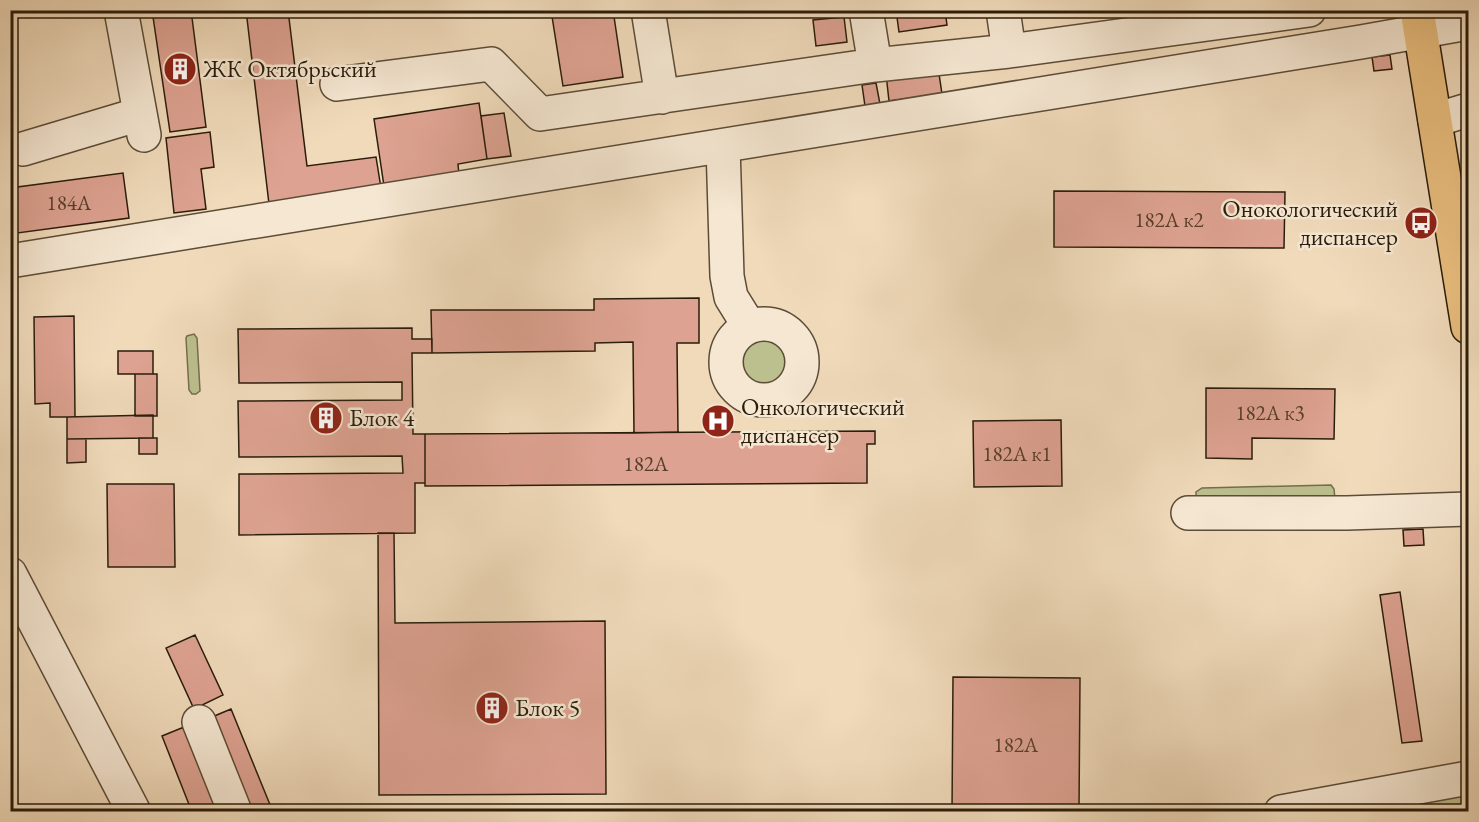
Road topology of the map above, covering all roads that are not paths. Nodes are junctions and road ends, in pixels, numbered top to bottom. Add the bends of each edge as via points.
1 (120, 10) edge
2 (648, 10) edge
3 (866, 10) edge
4 (1003, 10) edge
5 (1309, 10) edge
6 (1265, 14) edge
7 (1419, 21) edge
8 (1133, 23) edge
9 (1468, 23) edge
10 (1009, 51) junction
11 (874, 65) junction
12 (337, 84) dead end
13 (662, 98) junction
14 (1468, 110) edge
15 (1435, 120) junction
16 (723, 146) junction
17 (23, 149) dead end
18 (10, 261) edge
19 (1467, 312) edge
20 (749, 326) dead end
21 (1468, 510) edge
22 (1188, 513) dead end
23 (10, 574) edge
24 (199, 722) dead end
25 (1468, 778) edge
26 (134, 812) edge
27 (235, 812) edge
28 (1281, 812) edge

1 - 17 street via 142,124
2 - 13 street
3 - 11 street
4 - 10 street
5 - 6 street
6 - 8 street
7 - 9 street
7 - 15 main road
7 - 16 street
8 - 10 street
10 - 11 street
11 - 13 street
12 - 13 street via 491,64 540,114
14 - 15 street
15 - 19 main road
16 - 18 street
16 - 20 street via 727,276 731,297
21 - 22 street
23 - 26 street
24 - 27 street
25 - 28 street

